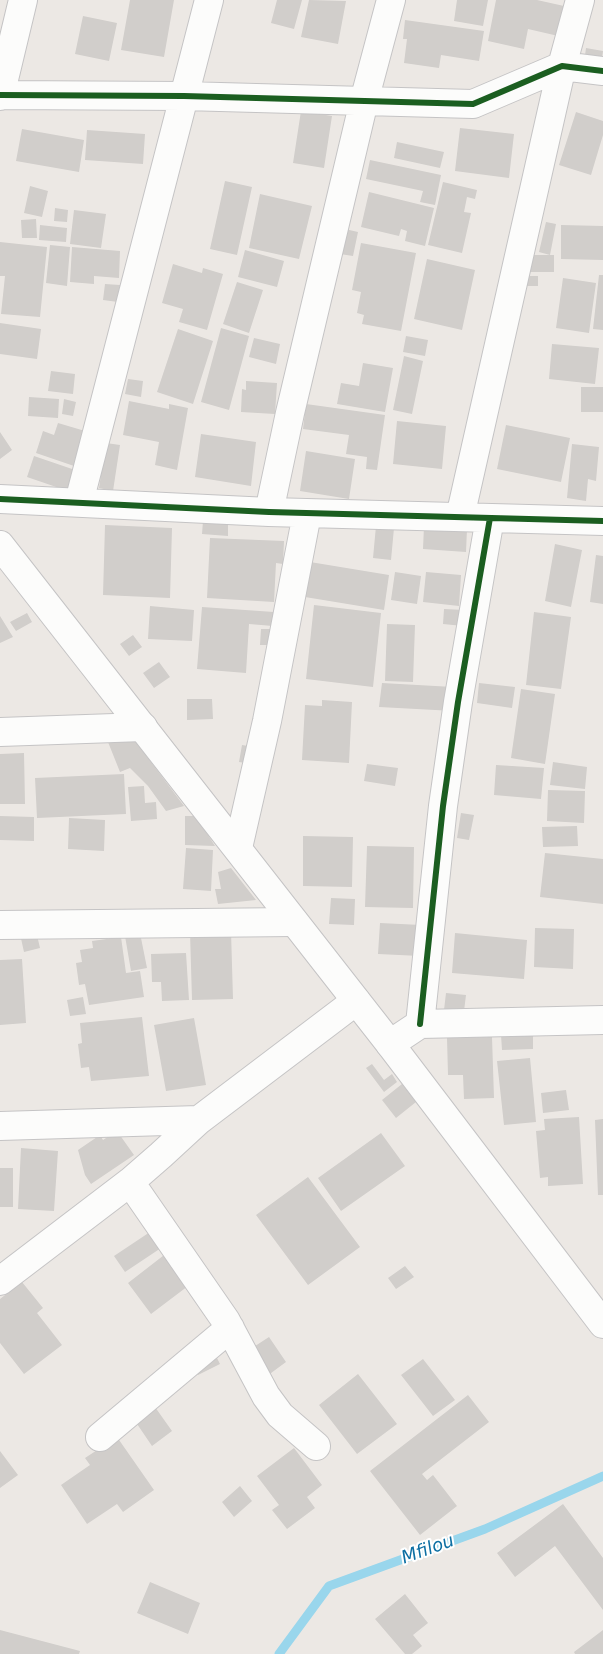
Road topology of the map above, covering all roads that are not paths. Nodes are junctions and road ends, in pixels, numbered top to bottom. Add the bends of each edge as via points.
1 (23, 0) edge
2 (209, 0) edge
3 (390, 0) edge
4 (580, 0) edge
5 (562, 66) junction
6 (603, 71) edge
7 (0, 95) edge
8 (184, 96) junction
9 (364, 101) junction
10 (0, 499) edge
11 (79, 502) junction
12 (269, 512) junction
13 (307, 514) junction
14 (460, 517) junction
15 (490, 518) junction
16 (603, 521) edge
17 (0, 545) edge
18 (142, 727) junction
19 (0, 732) edge
20 (238, 848) junction
21 (294, 922) junction
22 (0, 925) edge
23 (356, 1001) junction
24 (603, 1020) edge
25 (420, 1024) junction
26 (390, 1044) junction
27 (198, 1120) junction
28 (0, 1126) edge
29 (130, 1182) junction
30 (0, 1281) edge
31 (603, 1324) edge
32 (230, 1328) junction
33 (100, 1437) dead end
34 (316, 1446) dead end

1 - 7 street
2 - 8 street
3 - 9 street
4 - 5 street
5 - 6 street
5 - 9 street via 473,104
5 - 14 street
7 - 8 street
8 - 9 street
8 - 11 street
9 - 12 street
10 - 11 street
11 - 12 street
12 - 13 street
13 - 14 street
13 - 20 street via 267,720
14 - 15 street
15 - 16 street
15 - 25 street via 443,806
17 - 18 street
18 - 19 street
18 - 20 street
20 - 21 street
21 - 22 street
21 - 23 street
23 - 26 street
23 - 27 street
24 - 25 street
25 - 26 street
26 - 31 street
27 - 28 street
27 - 29 street
29 - 30 street
29 - 32 street
32 - 33 street
32 - 34 street via 266,1396 280,1415

